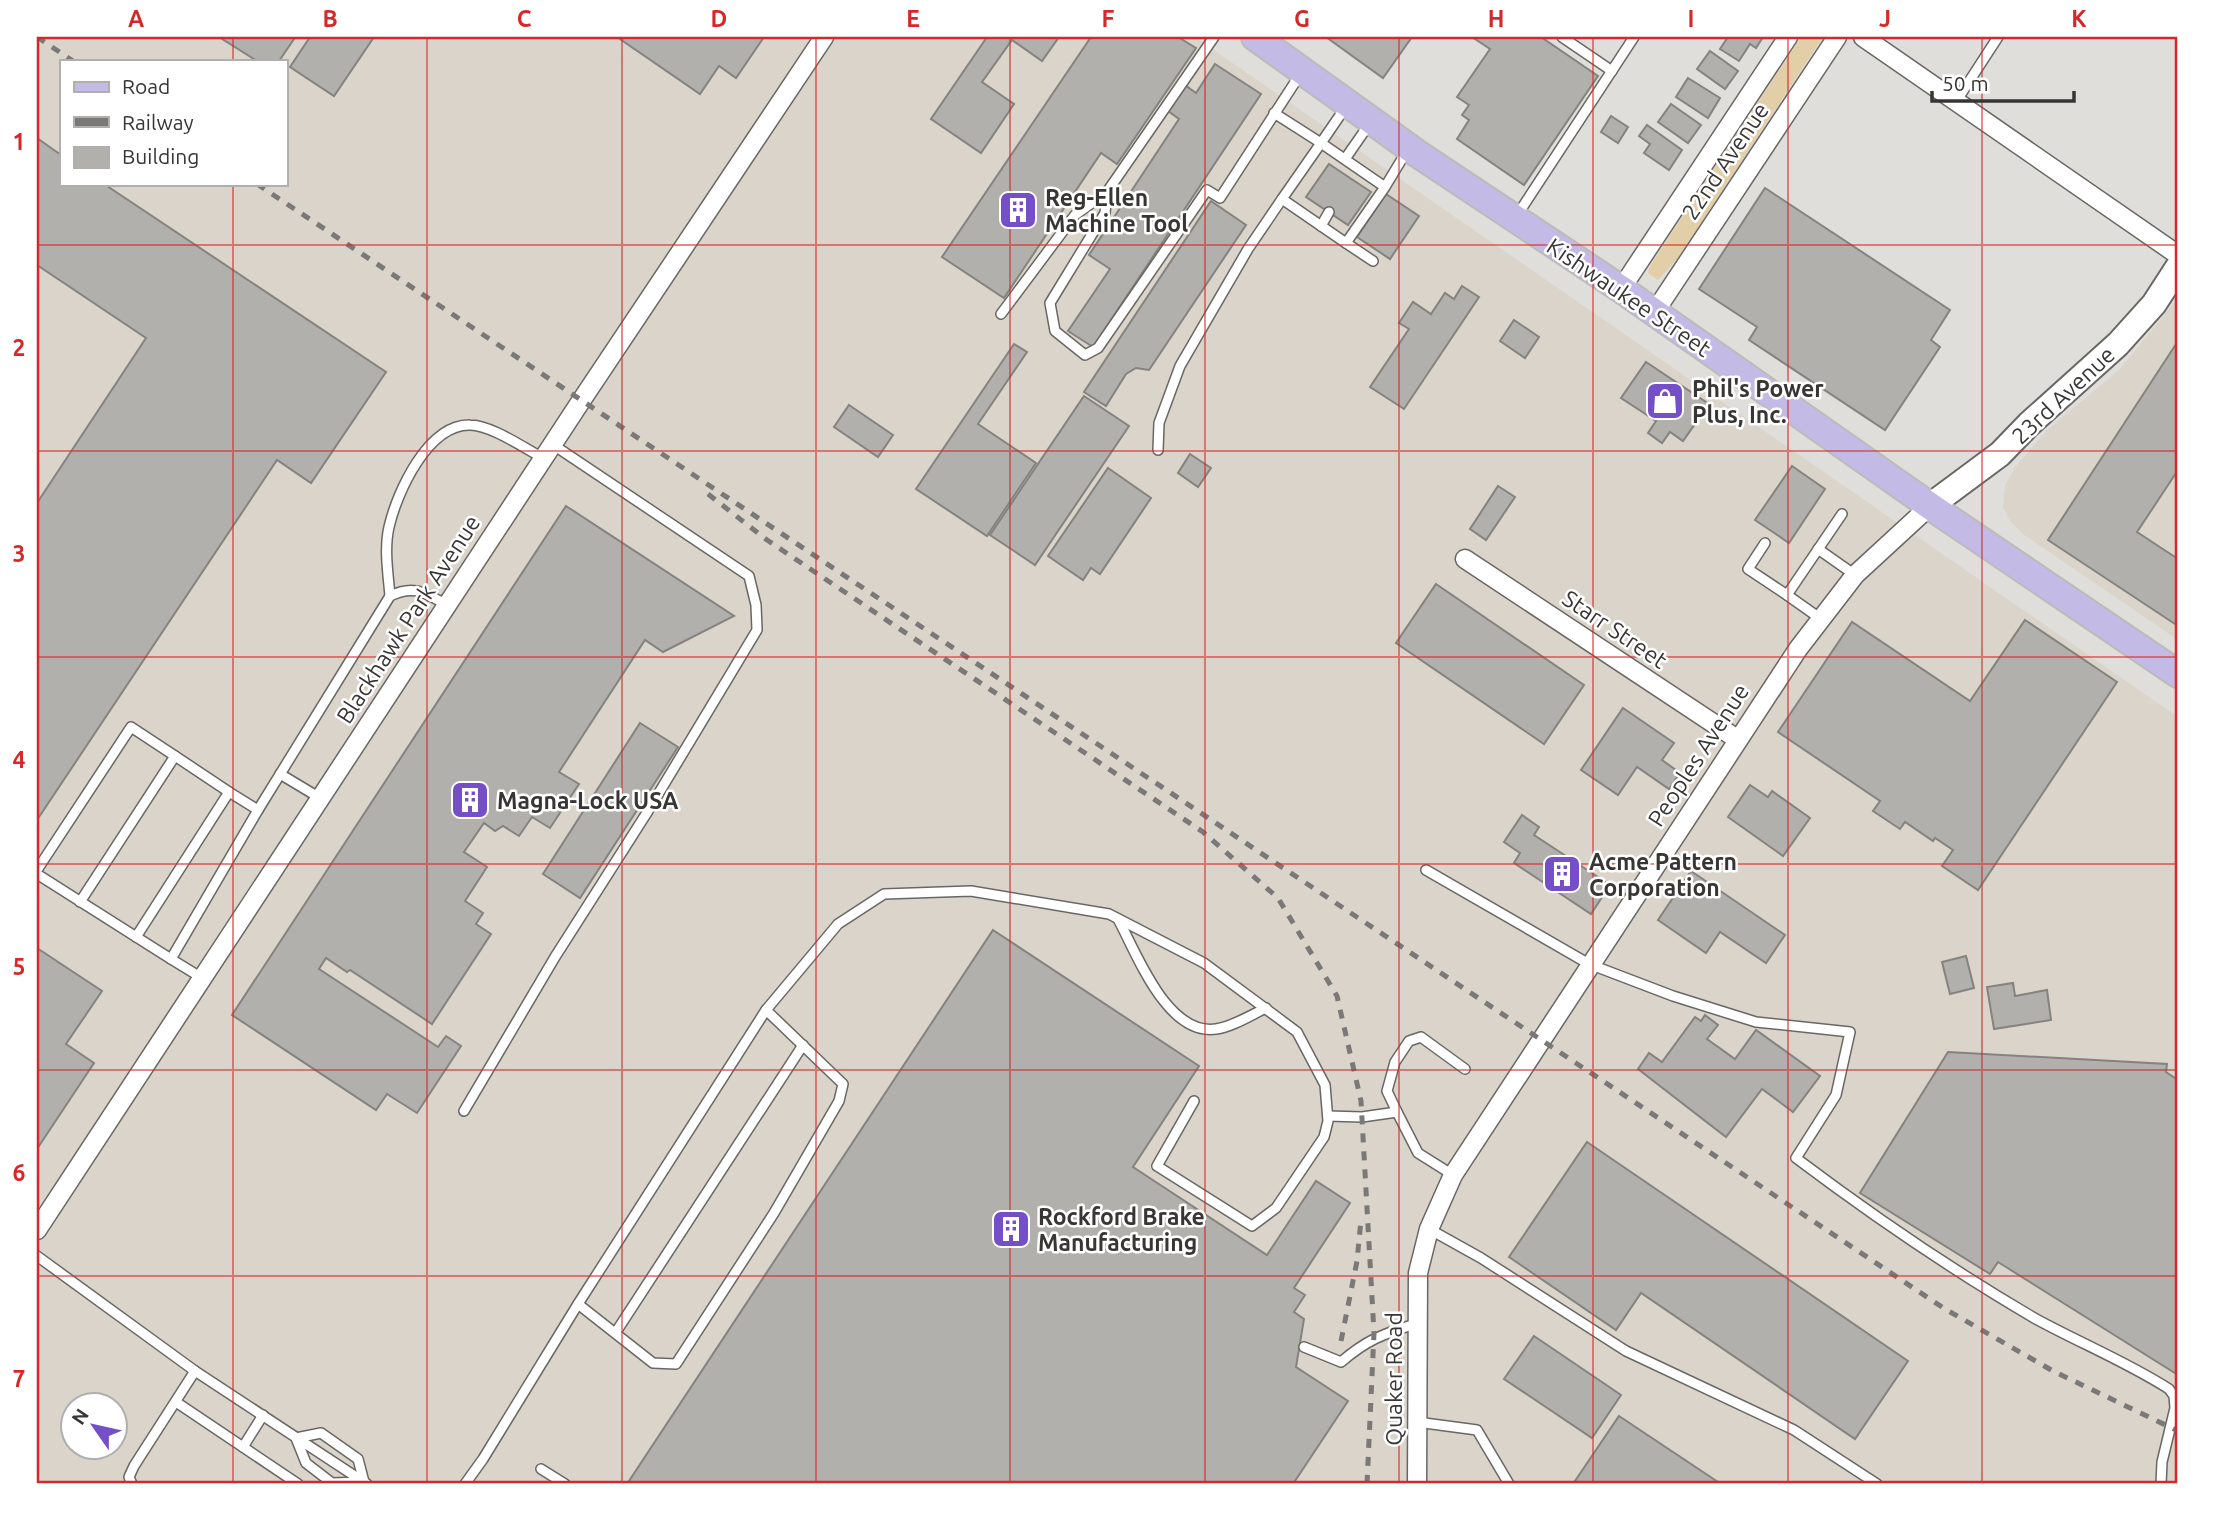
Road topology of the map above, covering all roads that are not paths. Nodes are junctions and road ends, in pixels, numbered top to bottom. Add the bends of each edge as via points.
1 (824, 37) edge
2 (1214, 37) edge
3 (1255, 37) edge
4 (1562, 37) edge
5 (1634, 37) edge
6 (1788, 37) edge
7 (1837, 37) edge
8 (1863, 37) edge
9 (1998, 37) edge
10 (1303, 71) junction
11 (1612, 71) junction
12 (1956, 100) junction
13 (1348, 104) junction
14 (1274, 113) junction
15 (1372, 121) junction
16 (1321, 143) junction
17 (1409, 148) junction
18 (1345, 159) junction
19 (1359, 169) junction
20 (1352, 179) dead end
21 (1385, 187) junction
22 (1107, 192) junction
23 (1282, 200) junction
24 (1329, 212) dead end
25 (1515, 219) junction
26 (1321, 226) junction
27 (1346, 243) junction
28 (2178, 255) edge
29 (1373, 261) dead end
30 (2178, 267) edge
31 (1621, 289) junction
32 (1654, 313) junction
33 (1001, 314) dead end
34 (1157, 450) dead end
35 (547, 451) junction
36 (1930, 506) junction
37 (1842, 514) dead end
38 (1765, 543) dead end
39 (1818, 549) junction
40 (1465, 559) dead end
41 (1855, 575) junction
42 (1787, 595) junction
43 (390, 596) junction
44 (447, 605) junction
45 (1821, 619) junction
46 (2178, 674) edge
47 (1737, 739) junction
48 (176, 756) junction
49 (280, 774) junction
50 (229, 792) junction
51 (320, 797) junction
52 (258, 810) junction
53 (1426, 870) dead end
54 (37, 872) edge
55 (80, 902) junction
56 (1117, 918) junction
57 (136, 937) junction
58 (171, 959) junction
59 (1589, 964) junction
60 (202, 978) junction
61 (1266, 1009) junction
62 (766, 1010) junction
63 (803, 1045) junction
64 (1465, 1069) dead end
65 (1194, 1101) dead end
66 (464, 1111) dead end
67 (1397, 1112) junction
68 (1328, 1116) junction
69 (1453, 1175) junction
70 (1429, 1229) junction
71 (37, 1230) edge
72 (37, 1256) edge
73 (1418, 1273) joint
74 (578, 1304) junction
75 (1418, 1323) junction
76 (616, 1332) junction
77 (1304, 1347) dead end
78 (195, 1371) junction
79 (176, 1402) junction
80 (262, 1415) junction
81 (1417, 1422) junction
82 (296, 1438) junction
83 (243, 1447) junction
84 (541, 1469) dead end
85 (366, 1483) edge
86 (132, 1484) edge
87 (298, 1484) edge
88 (465, 1484) edge
89 (565, 1484) edge
90 (1417, 1484) edge
91 (1509, 1484) edge
92 (1877, 1484) edge
93 (2161, 1484) edge

1 - 35 street, Blackhawk Park Avenue
2 - 22 lane
3 - 10 main road, Kishwaukee Street
4 - 11 lane
5 - 11 lane
6 - 31 street, 22nd Avenue
7 - 32 street, 22nd Avenue
8 - 12 street
9 - 12 lane
10 - 13 main road, Kishwaukee Street
10 - 14 lane
11 - 25 lane
12 - 28 street
13 - 15 main road, Kishwaukee Street
13 - 16 lane
14 - 16 lane
14 - 22 lane via 1220,198 1207,190 1098,348 1085,355 1055,331 1050,303 1105,213
15 - 17 main road, Kishwaukee Street
15 - 18 lane
16 - 18 lane
16 - 23 lane
17 - 21 lane
17 - 25 main road, Kishwaukee Street
18 - 19 lane
19 - 20 lane
19 - 21 lane
21 - 27 lane
22 - 33 lane via 1075,215
23 - 26 lane
23 - 34 lane via 1180,366 1159,423
24 - 26 lane
25 - 31 main road, Kishwaukee Street
26 - 27 lane
27 - 29 lane
30 - 36 street, 23rd Avenue via 2154,304 2118,344 2000,454
31 - 32 main road, Kishwaukee Street
32 - 36 main road, Kishwaukee Street
35 - 43 lane via 471,425 449,429 427,448 402,487 389,527
35 - 44 street, Blackhawk Park Avenue
35 - 66 lane via 749,576 757,630
36 - 41 street, Peoples Avenue
36 - 46 main road, Kishwaukee Street
37 - 39 lane
38 - 42 lane via 1748,569
39 - 41 lane
39 - 42 lane
40 - 47 street, Starr Street
41 - 45 street, Peoples Avenue
42 - 45 lane
43 - 44 lane via 405,589 421,591
43 - 49 lane
44 - 51 street, Blackhawk Park Avenue
45 - 47 street, Peoples Avenue
47 - 59 street, Peoples Avenue
48 - 50 lane
48 - 54 lane via 131,727
48 - 55 lane
49 - 51 lane
49 - 52 lane
50 - 52 lane
50 - 57 lane
51 - 60 street, Blackhawk Park Avenue
52 - 58 lane
53 - 59 lane
54 - 55 lane
55 - 57 lane
56 - 61 lane via 1204,963
56 - 61 lane via 1164,1003 1184,1021 1199,1029 1217,1029
56 - 62 lane via 971,891 884,894 838,924
57 - 58 lane
58 - 60 lane
59 - 69 street, Peoples Avenue
59 - 93 lane via 1756,1022 1850,1032 1836,1095 1796,1158 1877,1219 1958,1271 2169,1390 2175,1408
60 - 71 street, Blackhawk Park Avenue
61 - 68 lane via 1297,1032 1325,1085
62 - 63 lane
62 - 74 lane
63 - 76 lane
63 - 76 lane via 843,1084 839,1101 774,1213 676,1364 653,1363
64 - 67 lane via 1421,1037 1409,1041 1395,1062 1387,1091
65 - 68 lane via 1157,1166 1252,1226 1276,1208 1325,1137
67 - 68 lane
67 - 69 lane via 1418,1153
69 - 70 street, Peoples Avenue
70 - 73 street, Peoples Avenue
70 - 92 lane via 1626,1351 1794,1430
72 - 78 lane
73 - 75 street, Quaker Road
74 - 76 lane
74 - 88 lane
75 - 77 lane via 1362,1344 1341,1362
75 - 81 street, Quaker Road
78 - 79 lane
78 - 80 lane
79 - 83 lane
79 - 86 lane via 134,1466 129,1477
80 - 82 lane
80 - 83 lane
81 - 90 street, Quaker Road
81 - 91 lane via 1477,1430
82 - 85 lane
82 - 85 lane via 306,1463 332,1483
82 - 85 lane via 321,1433 358,1459
83 - 87 lane
84 - 89 lane

